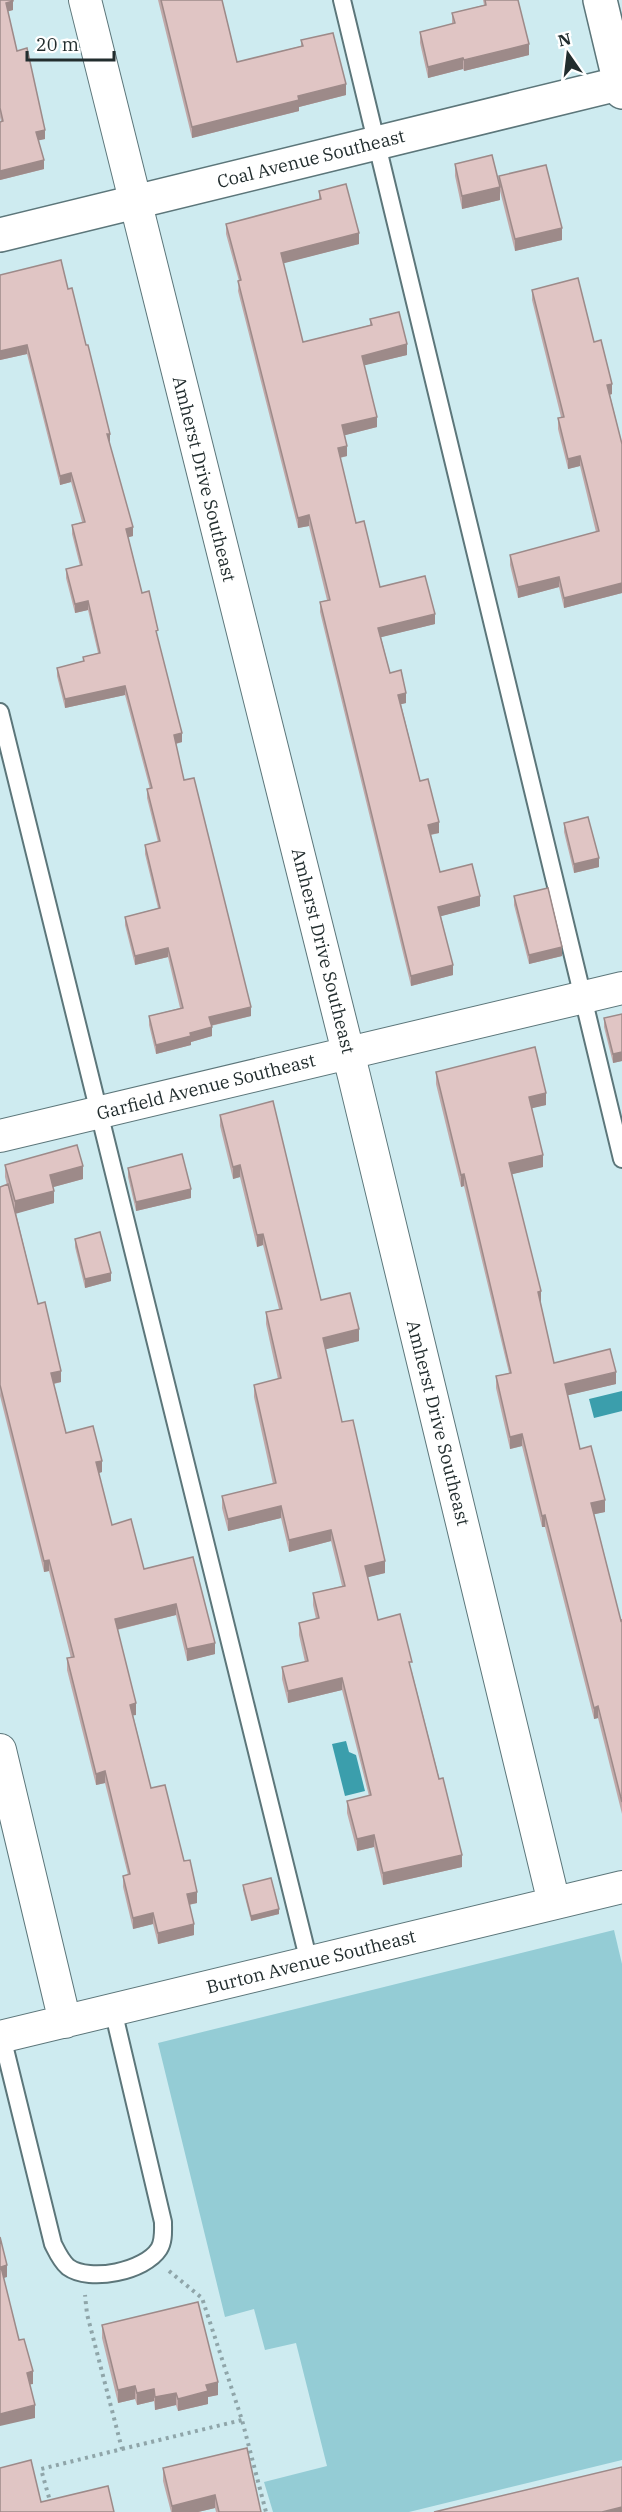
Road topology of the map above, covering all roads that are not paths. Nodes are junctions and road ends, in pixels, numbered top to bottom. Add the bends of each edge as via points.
1 (85, 0) edge
2 (342, 0) edge
3 (600, 0) edge
4 (621, 86) edge
5 (378, 143) junction
6 (135, 202) junction
7 (0, 235) edge
8 (0, 712) edge
9 (622, 988) edge
10 (582, 998) junction
11 (348, 1053) junction
12 (98, 1113) junction
13 (0, 1136) edge
14 (622, 1159) edge
15 (0, 1750) edge
16 (622, 1887) edge
17 (554, 1903) junction
18 (309, 1962) junction
19 (113, 2010) junction
20 (65, 2022) junction
21 (1, 2037) edge

1 - 6 street, Amherst Drive Southeast
2 - 5 lane
3 - 4 main road
4 - 5 main road, Coal Avenue Southeast
5 - 6 main road, Coal Avenue Southeast
5 - 10 lane
6 - 7 main road, Coal Avenue Southeast
6 - 11 street, Amherst Drive Southeast
8 - 12 lane
9 - 10 street, Garfield Avenue Southeast
10 - 11 street, Garfield Avenue Southeast
10 - 14 lane
11 - 12 street, Garfield Avenue Southeast
11 - 17 street, Amherst Drive Southeast
12 - 13 street, Garfield Avenue Southeast
12 - 18 lane
15 - 20 street
16 - 17 street, Burton Avenue Southeast
17 - 18 street, Burton Avenue Southeast
18 - 19 street, Burton Avenue Southeast
19 - 20 street, Burton Avenue Southeast
19 - 21 lane via 163,2222 160,2248 152,2257 139,2266 119,2271 83,2273 69,2267 59,2256
20 - 21 street, Burton Avenue Southeast

